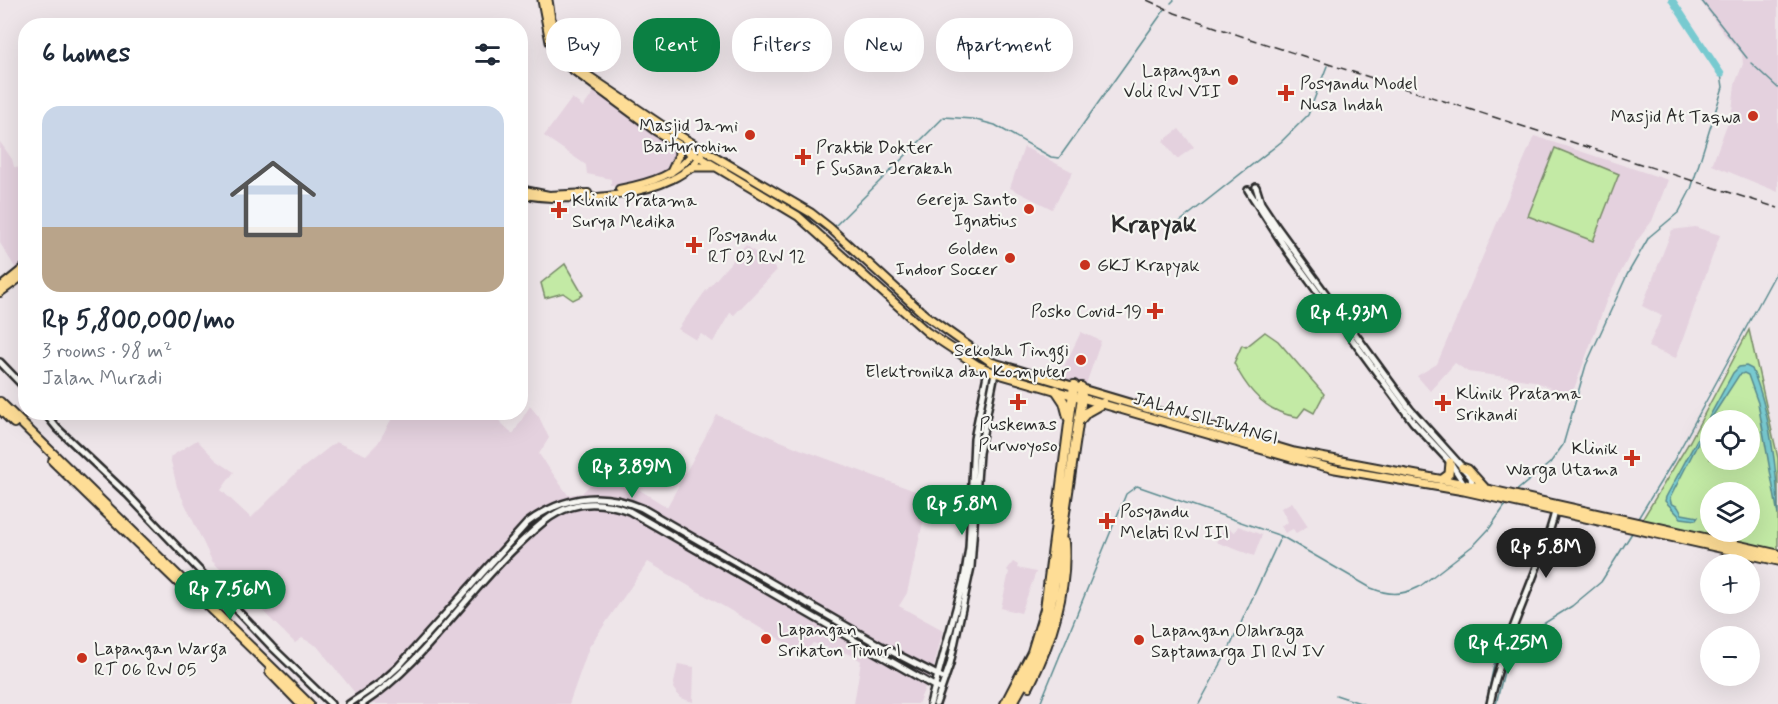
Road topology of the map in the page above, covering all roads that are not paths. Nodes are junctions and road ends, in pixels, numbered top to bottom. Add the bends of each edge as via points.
1 (542, 0) edge
2 (548, 0) edge
3 (585, 77) junction
4 (678, 145) junction
5 (698, 153) junction
6 (717, 167) junction
7 (685, 171) junction
8 (671, 172) junction
9 (1256, 187) dead end
10 (1248, 190) dead end
11 (528, 191) edge
12 (528, 196) edge
13 (18, 272) edge
14 (18, 280) edge
15 (0, 287) edge
16 (0, 293) edge
17 (0, 362) edge
18 (993, 368) junction
19 (18, 381) edge
20 (1078, 386) junction
21 (1056, 390) junction
22 (1073, 395) junction
23 (1082, 397) junction
24 (1103, 403) junction
25 (2, 407) edge
26 (50, 420) edge
27 (1078, 424) junction
28 (1069, 430) junction
29 (30, 435) junction
30 (1450, 462) junction
31 (1462, 467) junction
32 (1441, 480) junction
33 (1469, 489) junction
34 (1486, 489) junction
35 (1505, 497) junction
36 (1519, 500) junction
37 (1555, 512) junction
38 (1634, 527) junction
39 (1063, 528) junction
40 (1778, 554) edge
41 (1778, 561) edge
42 (939, 676) junction
43 (945, 679) junction
44 (939, 689) junction
45 (350, 703) edge
46 (301, 704) edge
47 (309, 704) edge
48 (331, 704) edge
49 (362, 704) edge
50 (930, 704) edge
51 (936, 704) edge
52 (1002, 704) edge
53 (1012, 704) edge
54 (1018, 704) edge
55 (1490, 704) edge

1 - 3 highway via 553,49
2 - 3 highway via 554,38
3 - 4 highway
3 - 5 highway
4 - 5 highway
4 - 8 highway via 679,155
5 - 6 highway, JALAN SILIWANGI
5 - 7 main road
5 - 8 main road
5 - 18 highway, JALAN SILIWANGI via 768,186 811,213 931,320
6 - 7 highway
6 - 18 highway, JALAN SILIWANGI via 798,216 927,332
7 - 12 main road via 654,187 616,193 547,200
8 - 11 main road via 652,182 606,191 549,195
9 - 31 street via 1261,203 1277,227 1410,409
10 - 30 street via 1288,252 1413,422
13 - 15 main road
14 - 16 main road
17 - 19 street
18 - 20 highway, JALAN SILIWANGI
18 - 21 highway, JALAN SILIWANGI
18 - 42 street via 974,440 965,573
18 - 43 street via 979,453 971,567
20 - 22 highway
20 - 23 highway
20 - 32 highway, JALAN SILIWANGI via 1294,452
21 - 22 highway, JALAN SILIWANGI
21 - 28 highway via 1066,406
22 - 23 highway, JALAN SILIWANGI
22 - 28 highway
23 - 24 highway, JALAN SILIWANGI
23 - 27 highway
24 - 27 highway via 1086,412
24 - 33 highway, JALAN SILIWANGI via 1299,460
25 - 29 highway
26 - 48 street
27 - 39 highway
28 - 52 highway via 1044,609 1032,652
29 - 46 highway
29 - 47 highway
30 - 32 highway via 1449,474
30 - 33 street
31 - 33 street via 1472,479
31 - 34 highway
32 - 33 highway, JALAN SILIWANGI
33 - 34 highway, JALAN SILIWANGI
33 - 35 highway, JALAN SILIWANGI
34 - 35 highway, JALAN SILIWANGI
35 - 36 highway, JALAN SILIWANGI
36 - 37 highway, JALAN SILIWANGI
36 - 38 highway, JALAN SILIWANGI
37 - 38 highway, JALAN SILIWANGI
37 - 55 street via 1544,552 1507,640
38 - 40 highway, JALAN SILIWANGI
38 - 41 highway, JALAN SILIWANGI
39 - 53 highway via 1045,630 1030,672
39 - 54 highway via 1064,570 1052,628 1034,676
42 - 43 street
42 - 44 street
42 - 45 street via 642,508 614,498 588,496 550,507 527,523 398,667
43 - 44 street
44 - 49 street via 629,510 592,504 570,507 544,520 489,573 395,679
44 - 50 street
44 - 51 street

